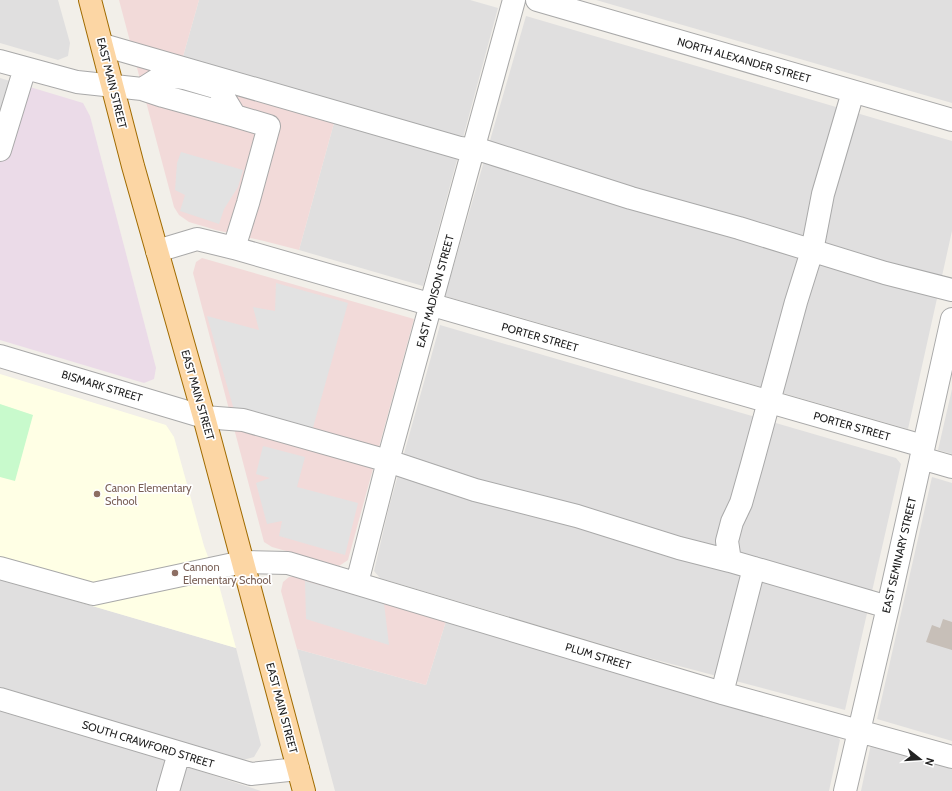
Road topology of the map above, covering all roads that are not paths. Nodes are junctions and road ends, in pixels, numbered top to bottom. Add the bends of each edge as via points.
1 (90, 0) edge
2 (514, 0) edge
3 (537, 0) edge
4 (103, 45) junction
5 (0, 61) edge
6 (25, 68) junction
7 (112, 85) junction
8 (853, 92) junction
9 (952, 120) edge
10 (0, 150) edge
11 (473, 150) junction
12 (234, 248) junction
13 (812, 250) junction
14 (157, 251) junction
15 (952, 290) edge
16 (431, 306) junction
17 (952, 319) edge
18 (0, 356) edge
19 (769, 403) junction
20 (204, 417) junction
21 (922, 452) junction
22 (388, 461) junction
23 (952, 467) edge
24 (730, 560) junction
25 (243, 562) junction
26 (0, 568) edge
27 (754, 568) junction
28 (357, 583) junction
29 (888, 607) junction
30 (722, 693) junction
31 (0, 699) edge
32 (858, 731) junction
33 (179, 753) junction
34 (952, 757) edge
35 (298, 769) junction
36 (168, 791) edge
37 (304, 791) edge
38 (845, 791) edge

1 - 4 main road, EAST MAIN STREET
2 - 11 street, EAST MADISON STREET
3 - 8 street, NORTH ALEXANDER STREET
4 - 7 main road, EAST MAIN STREET
4 - 11 street
5 - 6 street
6 - 7 street via 76,82
6 - 10 street
7 - 12 street via 142,89 164,75 184,78 218,88 235,116 268,126
7 - 14 main road, EAST MAIN STREET
8 - 9 street, NORTH ALEXANDER STREET
8 - 13 street via 823,194
11 - 13 street via 484,151 631,198
11 - 16 street, EAST MADISON STREET
12 - 14 street, PORTER STREET via 198,239
12 - 16 street, PORTER STREET
13 - 15 street via 885,273
13 - 19 street
14 - 20 main road, EAST MAIN STREET
16 - 19 street, PORTER STREET
16 - 22 street, EAST MADISON STREET
17 - 21 street, EAST SEMINARY STREET
18 - 20 street, BISMARK STREET
19 - 21 street, PORTER STREET
19 - 24 street via 741,503 727,541
20 - 22 street, BISMARK STREET via 243,420
20 - 25 main road, EAST MAIN STREET
21 - 23 street, PORTER STREET
21 - 29 street, EAST SEMINARY STREET
22 - 24 street, BISMARK STREET via 475,490
22 - 28 street, EAST MADISON STREET
24 - 27 street, BISMARK STREET
25 - 26 street, PLUM STREET via 93,594
25 - 28 street, PLUM STREET via 288,563
25 - 35 main road, EAST MAIN STREET
27 - 29 street, BISMARK STREET
27 - 30 street
28 - 30 street, PLUM STREET
29 - 32 street, EAST SEMINARY STREET
30 - 32 street, PLUM STREET
31 - 33 street, SOUTH CRAWFORD STREET
32 - 34 street, PLUM STREET
32 - 38 street, EAST SEMINARY STREET
33 - 35 street, SOUTH CRAWFORD STREET via 251,774
33 - 36 street
35 - 37 main road, EAST MAIN STREET

